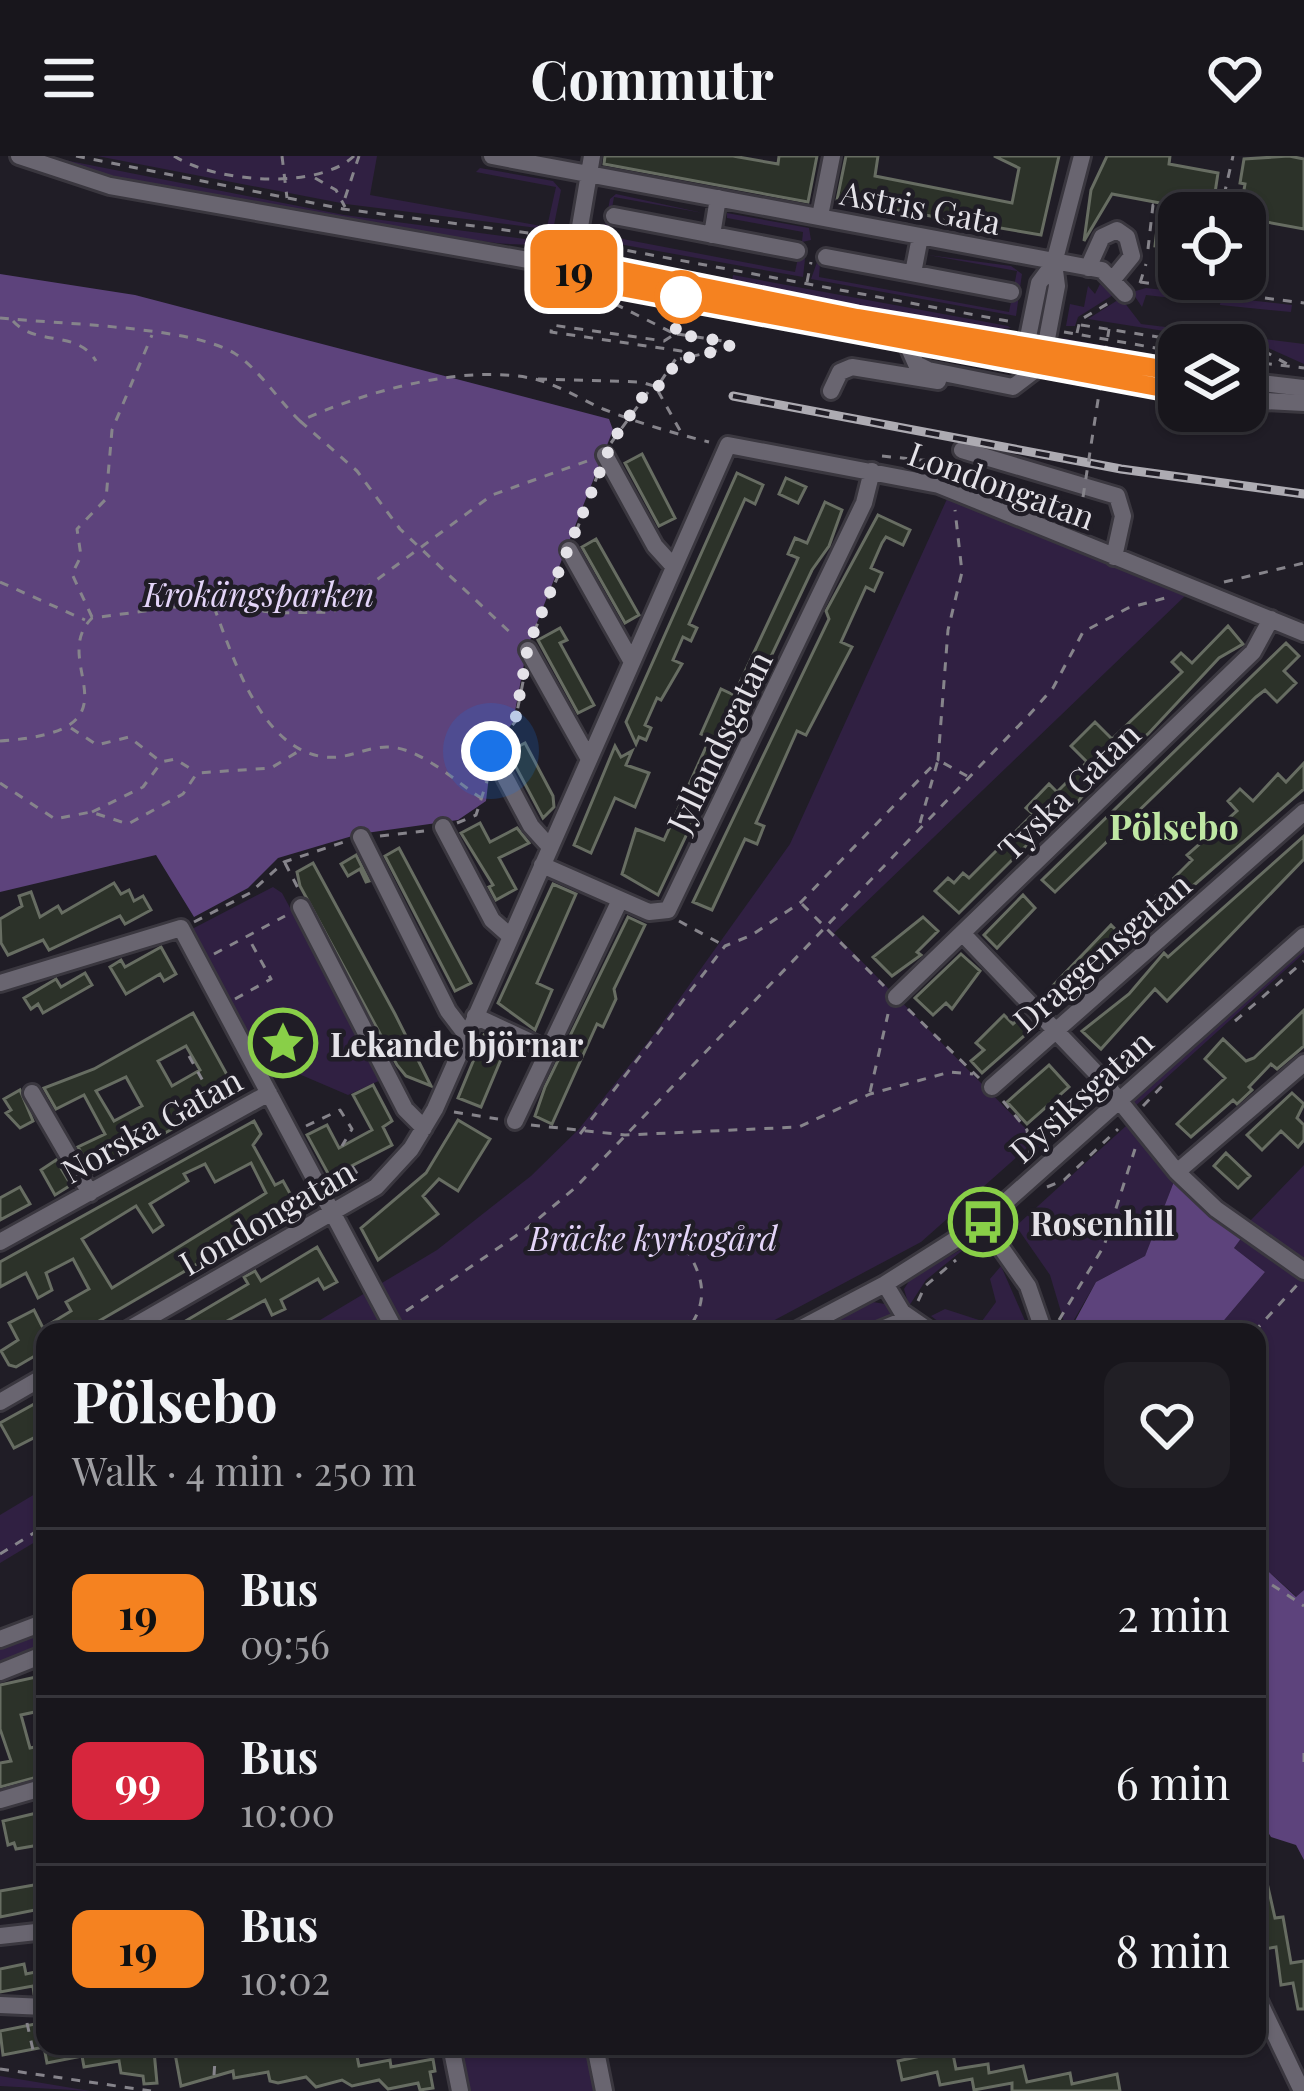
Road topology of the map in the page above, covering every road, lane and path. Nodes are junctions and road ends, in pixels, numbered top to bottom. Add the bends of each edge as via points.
1 (20, 156) edge
2 (76, 156) edge
3 (174, 156) edge
4 (282, 156) edge
5 (357, 156) edge
6 (492, 156) edge
7 (592, 156) edge
8 (832, 156) edge
9 (1082, 156) edge
10 (1233, 156) edge
11 (589, 175) junction
12 (313, 177) junction
13 (283, 179) junction
14 (1225, 192) edge
15 (718, 198) junction
16 (288, 200) junction
17 (345, 200) junction
18 (1154, 206) dead end
19 (1158, 207) edge
20 (345, 209) junction
21 (614, 216) dead end
22 (820, 216) junction
23 (712, 235) junction
24 (920, 237) junction
25 (577, 241) junction
26 (796, 251) dead end
27 (826, 256) dead end
28 (1132, 256) junction
29 (1154, 257) dead end
30 (1054, 263) junction
31 (573, 268) junction
32 (1088, 268) junction
33 (914, 273) junction
34 (1126, 285) junction
35 (1011, 292) dead end
36 (614, 295) dead end
37 (1304, 303) edge
38 (0, 318) edge
39 (12, 319) junction
40 (1079, 324) junction
41 (1040, 327) junction
42 (1109, 329) junction
43 (152, 333) junction
44 (675, 334) junction
45 (1076, 334) junction
46 (1158, 337) edge
47 (905, 339) junction
48 (1158, 348) edge
49 (1266, 355) edge
50 (1034, 356) junction
51 (679, 360) junction
52 (96, 361) dead end
53 (1266, 364) edge
54 (1289, 367) junction
55 (1304, 368) edge
56 (1158, 370) edge
57 (535, 380) junction
58 (964, 382) junction
59 (1266, 383) edge
60 (1158, 386) edge
61 (655, 387) junction
62 (1304, 388) edge
63 (831, 391) dead end
64 (998, 392) dead end
65 (1266, 401) edge
66 (1304, 404) edge
67 (628, 419) junction
68 (300, 421) junction
69 (682, 436) junction
70 (728, 445) junction
71 (962, 450) dead end
72 (605, 455) junction
73 (932, 461) dead end
74 (872, 471) junction
75 (953, 490) junction
76 (1082, 497) dead end
77 (422, 546) junction
78 (569, 550) junction
79 (1114, 556) junction
80 (1304, 563) edge
81 (674, 567) junction
82 (0, 582) edge
83 (1198, 587) junction
84 (213, 605) junction
85 (1271, 619) junction
86 (89, 620) junction
87 (1304, 633) edge
88 (528, 650) junction
89 (632, 662) junction
90 (71, 728) junction
91 (0, 741) edge
92 (299, 751) junction
93 (491, 751) junction
94 (589, 759) junction
95 (938, 760) junction
96 (161, 762) junction
97 (197, 773) junction
98 (968, 777) junction
99 (0, 783) edge
100 (484, 800) junction
101 (91, 812) junction
102 (1304, 812) edge
103 (443, 827) junction
104 (919, 828) junction
105 (361, 837) junction
106 (549, 846) junction
107 (284, 862) junction
108 (542, 865) junction
109 (620, 901) junction
110 (801, 902) junction
111 (301, 907) junction
112 (663, 913) junction
113 (824, 926) junction
114 (181, 928) junction
115 (964, 934) junction
116 (248, 936) junction
117 (510, 936) junction
118 (1304, 936) edge
119 (725, 946) junction
120 (200, 962) junction
121 (0, 983) edge
122 (896, 997) junction
123 (223, 1005) junction
124 (476, 1016) junction
125 (1057, 1030) junction
126 (467, 1036) junction
127 (548, 1050) junction
128 (189, 1056) dead end
129 (1304, 1063) edge
130 (973, 1074) junction
131 (992, 1087) junction
132 (32, 1093) dead end
133 (870, 1094) junction
134 (1117, 1101) junction
135 (276, 1102) junction
136 (434, 1109) junction
137 (223, 1119) junction
138 (515, 1121) junction
139 (424, 1128) junction
140 (290, 1133) junction
141 (580, 1134) junction
142 (625, 1135) junction
143 (1137, 1139) dead end
144 (342, 1146) dead end
145 (1030, 1160) dead end
146 (1178, 1172) junction
147 (90, 1192) junction
148 (334, 1213) junction
149 (983, 1222) junction
150 (0, 1243) edge
151 (685, 1247) dead end
152 (1304, 1276) edge
153 (885, 1284) junction
154 (909, 1318) junction
155 (140, 1323) edge
156 (391, 1323) edge
157 (398, 1323) edge
158 (690, 1323) edge
159 (811, 1323) edge
160 (897, 1323) edge
161 (917, 1323) edge
162 (1047, 1323) edge
163 (1053, 1323) edge
164 (1262, 1323) edge
165 (36, 1381) edge
166 (0, 1402) edge
167 (36, 1532) edge
168 (0, 1554) edge
169 (1266, 1581) edge
170 (1304, 1606) edge
171 (36, 1625) edge
172 (0, 1639) edge
173 (36, 1658) edge
174 (0, 1672) edge
175 (1304, 1753) edge
176 (1304, 1764) edge
177 (36, 1790) edge
178 (0, 1800) edge
179 (36, 1931) edge
180 (0, 1936) edge
181 (5, 2006) edge
182 (36, 2008) edge
183 (1266, 2030) edge
184 (32, 2050) dead end
185 (215, 2055) edge
186 (453, 2055) edge
187 (598, 2055) edge
188 (0, 2069) edge
189 (214, 2075) dead end
190 (151, 2091) edge
191 (460, 2091) edge
192 (604, 2091) edge
193 (1302, 2091) edge

1 - 31 street via 127,190
2 - 16 path
3 - 13 path via 229,175
4 - 13 path
5 - 12 path
5 - 17 path
6 - 11 street, Astris Gata
7 - 11 street
8 - 22 street
9 - 30 street
10 - 14 path
11 - 15 street, Astris Gata
11 - 25 street
12 - 13 path
12 - 17 path
13 - 16 path
15 - 22 street, Astris Gata
15 - 23 street
16 - 20 path
17 - 20 path
18 - 19 path
20 - 25 path
21 - 23 street
22 - 24 street, Astris Gata
23 - 26 street
24 - 30 street, Astris Gata
24 - 33 street
25 - 31 street
25 - 41 path
27 - 33 street
28 - 29 street
28 - 32 street via 1127,237 1110,231
28 - 34 street
30 - 32 street, Astris Gata
30 - 41 street via 1039,283
31 - 47 street via 593,281
31 - 50 street via 594,265
32 - 34 street, Astris Gata
33 - 35 street
34 - 37 path
34 - 40 path
36 - 44 path via 613,303
38 - 39 path
39 - 43 path
39 - 52 path via 24,333 82,345
40 - 42 path
40 - 45 path
41 - 45 path
41 - 50 street
42 - 46 path
42 - 76 path, bridge
43 - 68 path via 238,355
43 - 86 path via 112,430 106,499 77,529 81,556 72,574
44 - 51 path via 730,342
44 - 51 path via 664,341 552,325 551,332 681,351
45 - 48 path
47 - 50 street
47 - 58 street via 916,364
49 - 54 path
50 - 56 street
50 - 58 street via 1013,387
50 - 60 street
51 - 61 path
53 - 54 path
54 - 55 path
57 - 61 path
57 - 67 path
57 - 68 path via 435,380 345,400
58 - 63 street via 852,367
58 - 64 street
59 - 62 street
61 - 67 path
61 - 69 path
65 - 66 street
67 - 69 path
67 - 72 path
68 - 77 path
69 - 70 path
70 - 74 street, Londongatan
70 - 81 street, Londongatan
71 - 79 street via 1117,496 1123,516
72 - 77 path via 508,487
72 - 78 path
72 - 81 street
73 - 74 path via 886,455
74 - 75 street, Londongatan
74 - 112 street, Jyllandsgatan via 822,593
75 - 79 street, Londongatan
75 - 95 path via 962,572 948,630
77 - 84 path via 333,612
77 - 88 path
78 - 88 path
78 - 89 street
79 - 83 street, Londongatan
80 - 83 path
81 - 89 street, Londongatan
82 - 86 path
83 - 85 street, Londongatan
83 - 98 path via 1083,632 1052,688
84 - 86 path
84 - 92 path via 251,692
85 - 87 street, Londongatan
85 - 115 street, Tyska Gatan via 1253,652
86 - 90 path via 81,711
88 - 93 path via 515,722
88 - 94 street
89 - 94 street, Londongatan
90 - 91 path
90 - 96 path via 97,745 129,736
92 - 97 path via 272,769
92 - 100 path via 326,758 373,745 403,748
93 - 100 path
93 - 106 street
94 - 106 street, Londongatan
95 - 98 path
95 - 104 path
95 - 110 path
96 - 97 path via 175,759
96 - 101 path via 142,787
97 - 101 path via 183,794 128,824
98 - 104 path
99 - 101 path via 56,819
100 - 103 path via 476,814
102 - 125 street, Draggensgatan
103 - 105 path
103 - 117 street via 491,920
104 - 113 path
105 - 107 path
105 - 126 street
106 - 108 street, Londongatan
107 - 111 path
107 - 114 path via 250,893
108 - 109 street
108 - 117 street, Londongatan
109 - 112 street
109 - 127 street
110 - 113 path
110 - 119 path
111 - 116 path
111 - 139 street via 405,1108
112 - 119 path
113 - 122 path
113 - 142 path
114 - 120 street
114 - 121 street
115 - 122 street, Tyska Gatan
115 - 125 street
116 - 120 path
116 - 123 path via 271,979
117 - 124 street, Londongatan
118 - 134 street, Dysiksgatan
119 - 141 path
120 - 123 street
122 - 130 path
122 - 133 path via 880,1032
123 - 135 street
124 - 126 street, Londongatan
124 - 127 street
125 - 131 street, Draggensgatan
125 - 134 street
126 - 136 street, Londongatan
127 - 138 street
128 - 137 path
129 - 146 street
130 - 131 path
130 - 133 path via 950,1072
131 - 145 path via 1027,1130
132 - 147 street
133 - 142 path via 799,1126
134 - 146 street
134 - 149 street, Dysiksgatan
135 - 137 street, Norska Gatan
135 - 140 street
136 - 138 path
136 - 139 street, Londongatan
137 - 147 street, Norska Gatan
138 - 141 path
139 - 148 street, Londongatan via 393,1171
140 - 144 path via 340,1109 352,1129
140 - 148 street
141 - 142 path
142 - 157 path via 526,1229
143 - 163 path via 1104,1246
146 - 152 street
147 - 150 street, Norska Gatan
148 - 155 street, Londongatan
148 - 156 street
149 - 153 street, Dysiksgatan
149 - 162 street
151 - 158 path via 704,1295
152 - 164 path
153 - 154 street
153 - 159 street, Dysiksgatan
154 - 160 street
154 - 161 street
165 - 166 street
167 - 168 path
169 - 170 path
171 - 172 street
173 - 174 street
175 - 176 path
177 - 178 street
179 - 180 street
181 - 182 street
181 - 184 path via 27,2023
183 - 193 street
185 - 189 path
186 - 191 street
187 - 192 street
188 - 190 path

